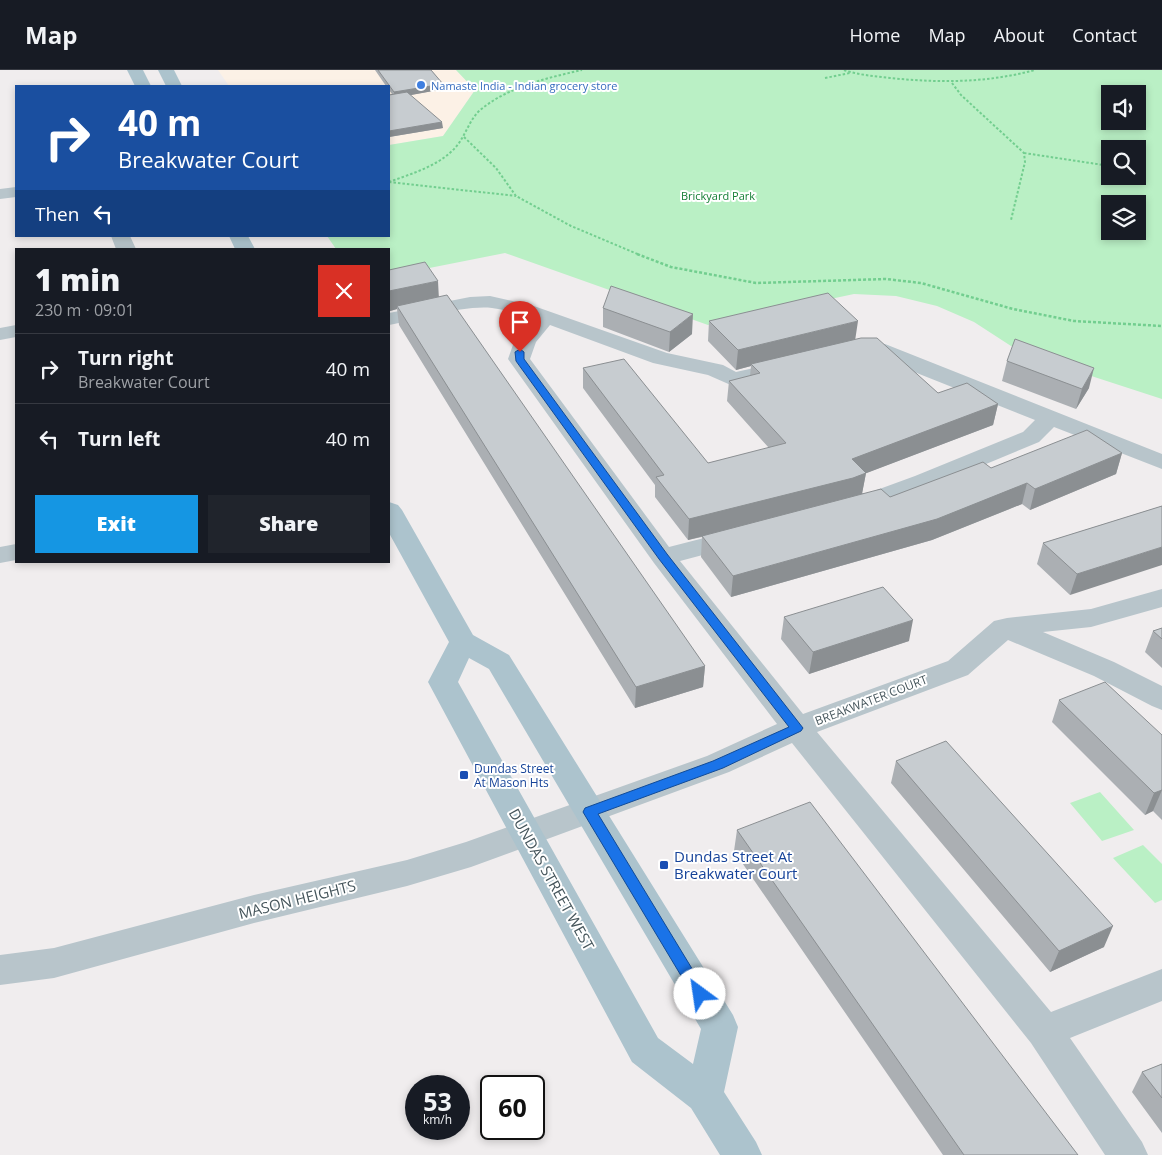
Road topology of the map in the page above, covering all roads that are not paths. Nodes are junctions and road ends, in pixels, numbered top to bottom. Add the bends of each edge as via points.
1 (135, 70) edge
2 (166, 70) edge
3 (142, 85) edge
4 (174, 85) edge
5 (15, 192) edge
6 (0, 194) edge
7 (546, 317) junction
8 (390, 319) edge
9 (15, 331) edge
10 (0, 334) edge
11 (839, 354) edge
12 (800, 364) edge
13 (1050, 418) junction
14 (1162, 462) edge
15 (390, 512) edge
16 (831, 513) edge
17 (756, 532) edge
18 (15, 552) edge
19 (0, 555) edge
20 (663, 557) junction
21 (1162, 598) edge
22 (1004, 628) junction
23 (463, 642) junction
24 (1162, 699) edge
25 (797, 728) junction
26 (590, 812) junction
27 (527, 834) junction
28 (0, 970) edge
29 (1162, 985) edge
30 (1044, 1030) junction
31 (704, 1096) junction
32 (742, 1155) edge
33 (1128, 1155) edge

1 - 3 main road
2 - 4 main road
5 - 6 street
7 - 8 street via 490,302
7 - 12 street via 661,358 715,370 733,379
7 - 20 street via 524,342 519,359
9 - 10 street
11 - 13 street via 877,349
13 - 14 street
13 - 16 street via 1031,437 859,506
15 - 23 main road
17 - 20 street
18 - 19 street
20 - 25 street
21 - 22 street via 1091,618
22 - 24 street via 1087,660
22 - 25 street, BREAKWATER COURT via 958,668
23 - 26 main road via 499,662
23 - 27 main road, DUNDAS STREET WEST via 443,682
25 - 26 street, BREAKWATER COURT via 718,764
25 - 30 street
26 - 27 street, MASON HEIGHTS
26 - 31 main road via 720,1027
27 - 28 street, MASON HEIGHTS via 407,873 254,909 54,963
27 - 31 main road, DUNDAS STREET WEST via 645,1050
29 - 30 street
30 - 33 street
31 - 32 main road, DUNDAS STREET WEST

